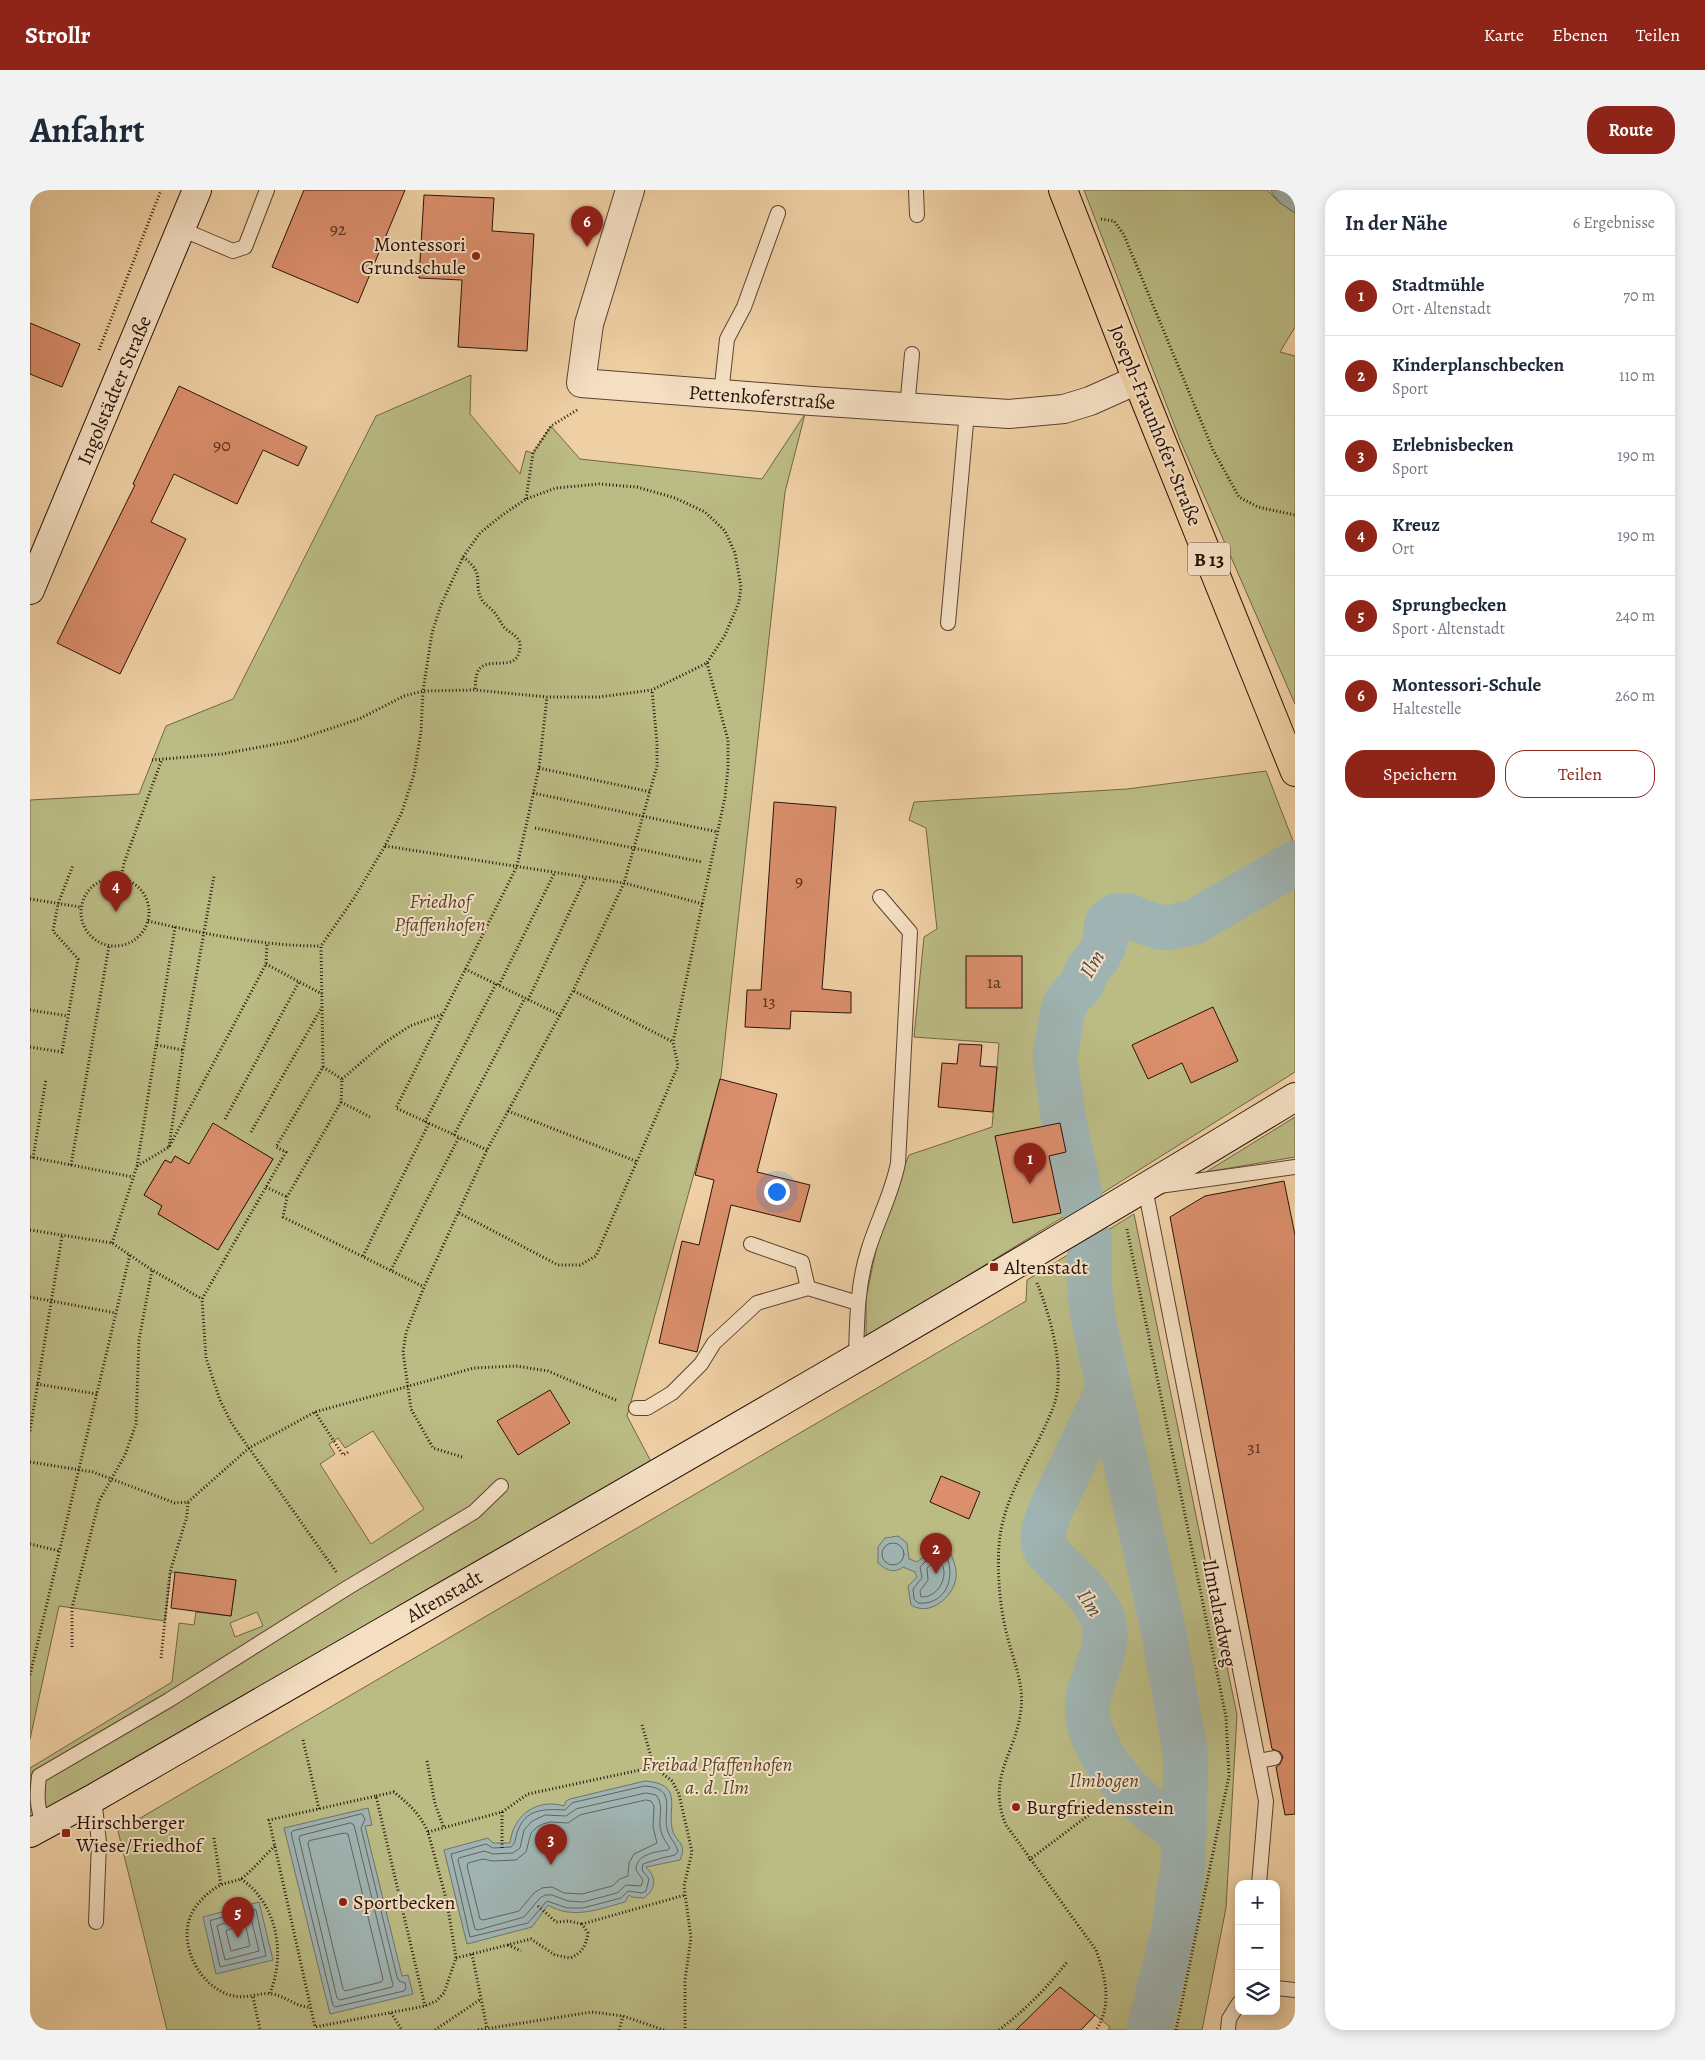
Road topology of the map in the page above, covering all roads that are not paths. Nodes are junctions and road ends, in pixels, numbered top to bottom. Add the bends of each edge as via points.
1 (197, 190) edge
2 (267, 190) edge
3 (630, 190) edge
4 (916, 190) edge
5 (1063, 190) edge
6 (778, 213) dead end
7 (917, 215) dead end
8 (181, 229) junction
9 (912, 354) dead end
10 (1137, 380) junction
11 (721, 394) junction
12 (907, 408) junction
13 (967, 412) junction
14 (30, 590) edge
15 (948, 623) dead end
16 (1295, 772) edge
17 (880, 897) dead end
18 (1295, 1097) edge
19 (1295, 1167) edge
20 (1145, 1188) junction
21 (750, 1244) dead end
22 (808, 1288) junction
23 (858, 1303) junction
24 (856, 1358) junction
25 (636, 1408) road end
26 (501, 1486) dead end
27 (1274, 1758) dead end
28 (1259, 1761) junction
29 (94, 1798) junction
30 (37, 1828) edge
31 (1259, 1880) edge
32 (96, 1922) dead end
33 (1280, 1988) edge
34 (1295, 1990) edge
35 (1235, 2010) edge
36 (1228, 2030) edge

1 - 8 street, Ingolstädter Straße
2 - 8 lane via 245,247 233,251
3 - 11 street, Pettenkoferstraße via 589,324 581,383
4 - 7 lane
5 - 10 main road, Joseph-Fraunhofer-Straße / B 13
6 - 11 lane via 744,307 727,339
8 - 14 street, Ingolstädter Straße
9 - 12 lane
10 - 13 street, Pettenkoferstraße via 1064,408 1009,414
10 - 16 main road, Joseph-Fraunhofer-Straße / B 13
11 - 12 street, Pettenkoferstraße
12 - 13 street, Pettenkoferstraße
13 - 15 lane
17 - 23 lane via 910,932 900,1143 894,1182 868,1251
18 - 20 street, Altenstadt
19 - 20 lane
20 - 24 street, Altenstadt
20 - 28 lane
21 - 22 lane via 802,1262
22 - 23 lane
22 - 25 lane via 757,1304 714,1343 701,1364 672,1393 647,1408
23 - 24 lane
24 - 29 street, Altenstadt
26 - 30 lane via 474,1512 39,1776
27 - 28 lane
28 - 31 lane via 1266,1801
29 - 30 street, Altenstadt
29 - 32 lane via 99,1842
33 - 34 lane
35 - 36 lane

